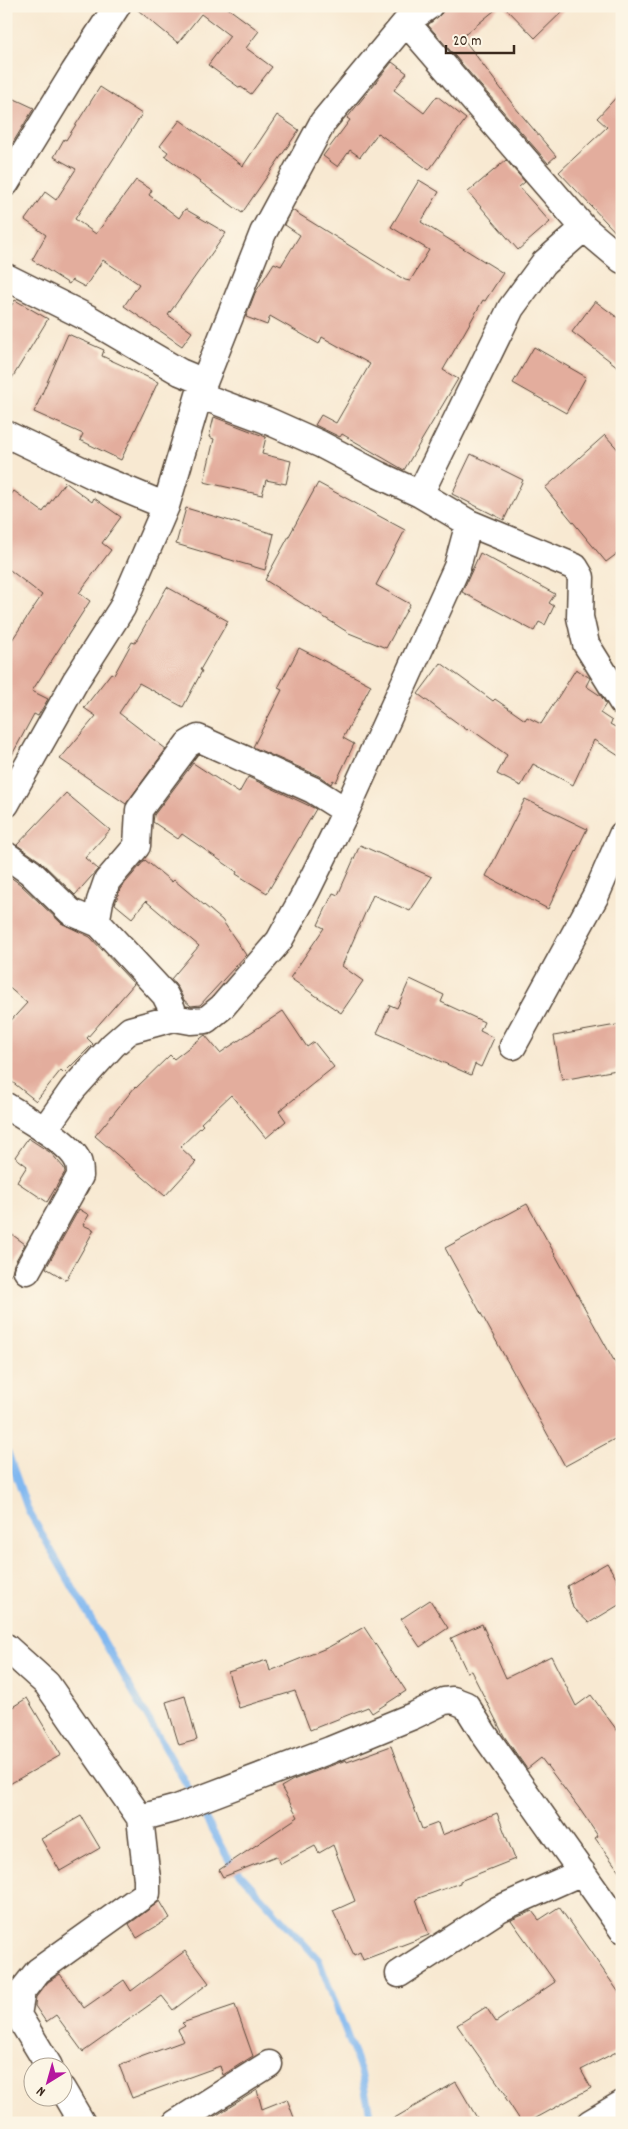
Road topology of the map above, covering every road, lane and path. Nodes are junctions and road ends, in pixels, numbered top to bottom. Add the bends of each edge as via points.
1 (117, 6) edge
2 (429, 6) edge
3 (406, 22) junction
4 (6, 183) edge
5 (584, 228) junction
6 (622, 260) edge
7 (6, 277) edge
8 (202, 389) junction
9 (6, 434) edge
10 (420, 494) junction
11 (166, 506) junction
12 (468, 523) junction
13 (622, 702) edge
14 (6, 804) edge
15 (346, 811) junction
16 (622, 835) edge
17 (6, 855) edge
18 (98, 924) junction
19 (174, 1018) junction
20 (512, 1046) dead end
21 (6, 1106) edge
22 (45, 1129) junction
23 (27, 1271) dead end
24 (6, 1647) edge
25 (159, 1814) junction
26 (582, 1872) junction
27 (622, 1929) edge
28 (399, 1974) dead end
29 (43, 2056) edge
30 (269, 2064) dead end
31 (622, 2104) edge
32 (72, 2106) edge
33 (82, 2123) edge
34 (176, 2123) edge
35 (590, 2123) edge

1 - 4 street
2 - 3 street
3 - 5 street
3 - 8 street via 323,122 263,233
5 - 6 street
5 - 10 street via 544,263 511,308
7 - 8 street via 88,318 180,372
8 - 10 street
8 - 11 street
9 - 11 street
10 - 12 street
11 - 14 street via 122,608 76,680
12 - 13 street via 575,567 581,577 580,617 586,644
12 - 15 street via 457,567
15 - 18 street via 313,790 198,738 188,744 140,810 136,846 106,881
15 - 19 street via 279,941 222,1007 206,1020
16 - 20 street via 596,895
17 - 18 street via 30,872 71,912
18 - 19 street via 165,995
19 - 22 street via 130,1030 112,1045 73,1089
21 - 22 street
22 - 23 street via 78,1161 80,1176
24 - 25 street via 47,1684
25 - 26 street via 453,1700 466,1705
25 - 29 street via 146,1893 38,1971 22,1991 18,2015
26 - 27 street
26 - 28 street via 499,1909
30 - 34 street
31 - 35 street
32 - 33 street

